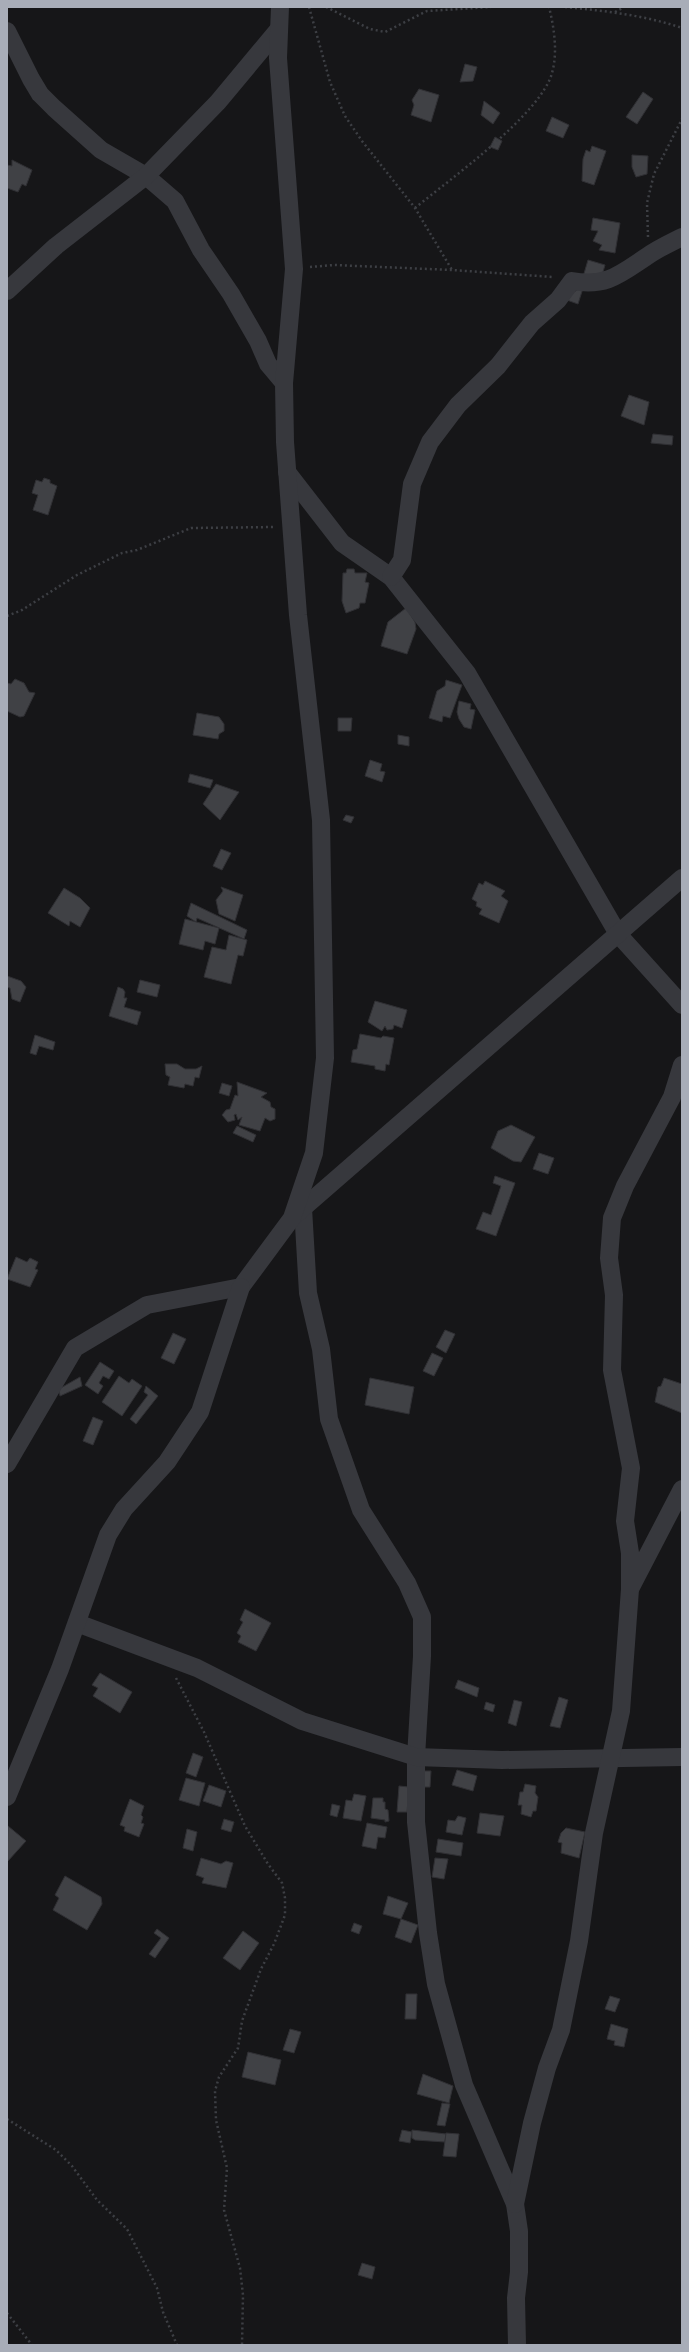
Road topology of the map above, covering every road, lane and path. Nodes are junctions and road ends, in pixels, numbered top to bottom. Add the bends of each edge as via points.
1 (280, 7) edge
2 (309, 7) edge
3 (326, 7) edge
4 (492, 7) edge
5 (549, 7) edge
6 (565, 7) edge
7 (624, 7) edge
8 (614, 12) junction
9 (682, 28) edge
10 (278, 30) junction
11 (7, 31) edge
12 (682, 119) edge
13 (146, 176) junction
14 (415, 208) junction
15 (682, 237) edge
16 (648, 256) junction
17 (294, 269) junction
18 (452, 270) junction
19 (572, 281) junction
20 (7, 291) edge
21 (284, 383) junction
22 (287, 472) junction
23 (291, 527) junction
24 (391, 577) junction
25 (7, 616) edge
26 (682, 878) edge
27 (618, 934) junction
28 (682, 1005) edge
29 (682, 1065) edge
30 (298, 1213) junction
31 (241, 1287) junction
32 (7, 1464) edge
33 (682, 1489) edge
34 (630, 1589) junction
35 (77, 1623) junction
36 (163, 1655) junction
37 (416, 1757) junction
38 (682, 1757) edge
39 (610, 1758) junction
40 (7, 1797) edge
41 (7, 2119) edge
42 (515, 2204) junction
43 (7, 2313) edge
44 (32, 2345) edge
45 (177, 2345) edge
46 (242, 2345) edge
47 (517, 2345) edge

1 - 10 street
2 - 14 path via 330,82 345,116 362,142
3 - 4 path via 370,29 385,32 427,11
5 - 14 path via 555,31 552,73 536,102 510,129
6 - 8 path
7 - 8 path
8 - 9 path
10 - 13 street via 218,102
10 - 17 street
11 - 13 street via 40,94 101,150
12 - 16 path via 654,174 647,203
13 - 20 street via 56,246
13 - 21 street via 175,201 201,250 235,301 268,364
14 - 18 path
15 - 16 street
16 - 19 street via 622,274 603,282 587,284
17 - 18 path via 334,265
17 - 21 street
18 - 19 path
19 - 24 street via 558,300 532,323 498,366 458,405 430,442 412,484 402,560
21 - 22 street
22 - 23 street
22 - 24 street via 342,544
23 - 25 path via 191,528 137,550 122,553 77,575 22,610
23 - 30 street via 321,820 325,1058 314,1153
24 - 27 street via 467,673
26 - 27 street
27 - 28 street
27 - 30 street
29 - 34 street via 672,1097 625,1186 612,1218 609,1258 614,1295 612,1370 631,1468 625,1521 630,1553
30 - 31 street
30 - 37 street via 308,1293 321,1349 329,1419 361,1510 407,1583 422,1617
31 - 32 street via 147,1305 75,1348
31 - 35 street via 200,1412 167,1462 124,1509 108,1535
33 - 34 street
34 - 39 street via 621,1711
35 - 36 street
35 - 40 street
36 - 37 street via 197,1668 302,1721
36 - 46 path via 204,1732 244,1826 282,1883 285,1898 285,1915 274,1944 260,1969 242,2021 238,2048 219,2078 215,2091 216,2120 227,2168 224,2210 240,2268 243,2294
37 - 39 street via 502,1760
37 - 42 street via 416,1822 436,1984 464,2085
38 - 39 street
39 - 42 street via 594,1833 561,2030 534,2116
41 - 45 path via 56,2150 72,2166 97,2200 127,2229 156,2288
42 - 47 street via 519,2231
43 - 44 path

